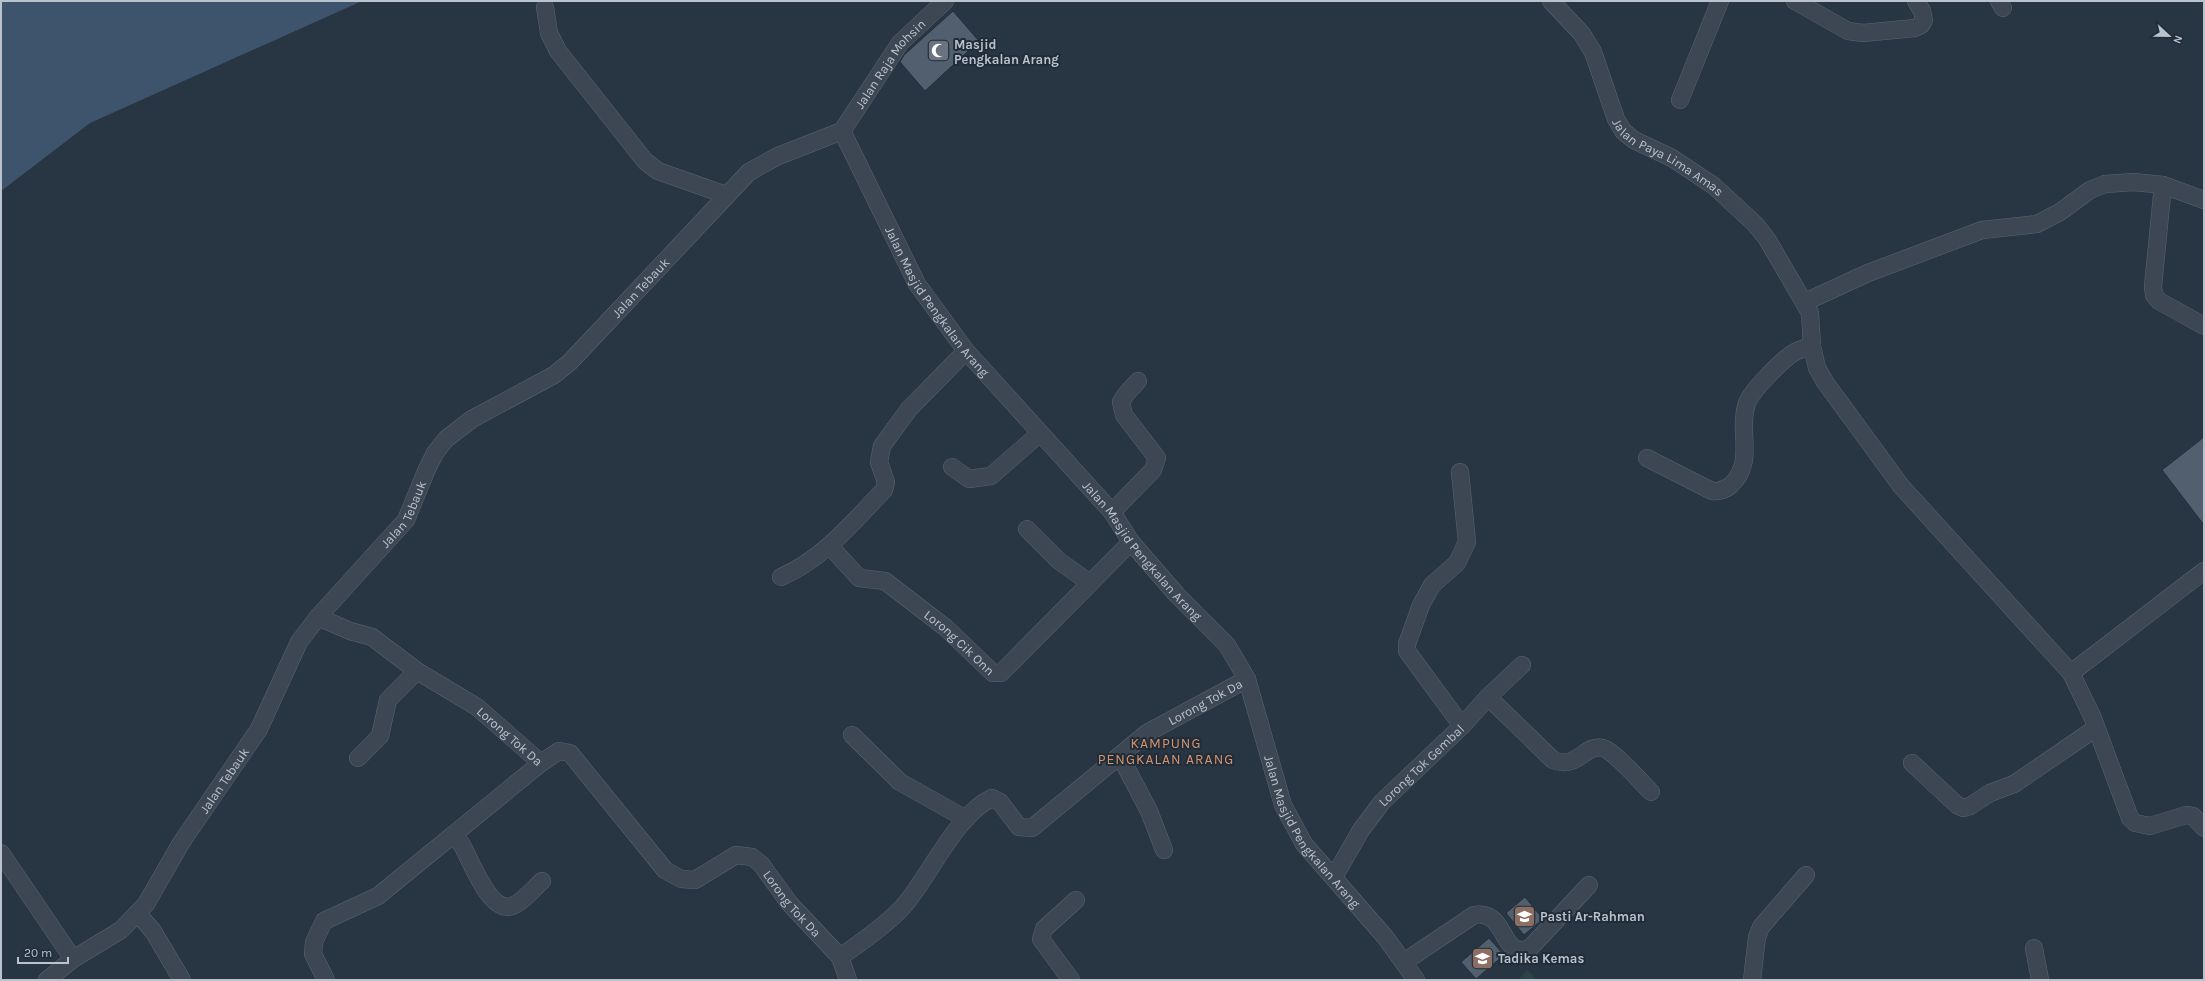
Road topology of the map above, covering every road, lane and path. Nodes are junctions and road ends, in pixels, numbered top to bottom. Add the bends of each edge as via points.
1 (945, 1) edge
2 (1551, 1) edge
3 (1720, 1) edge
4 (1795, 1) edge
5 (1916, 1) edge
6 (544, 7) dead end
7 (1680, 100) dead end
8 (842, 131) junction
9 (2163, 185) junction
10 (726, 195) junction
11 (2204, 200) edge
12 (1805, 302) junction
13 (2204, 326) edge
14 (1812, 346) junction
15 (966, 351) junction
16 (1138, 381) dead end
17 (1039, 434) junction
18 (1647, 458) dead end
19 (952, 467) dead end
20 (1460, 472) dead end
21 (1112, 512) junction
22 (1027, 529) dead end
23 (1131, 542) junction
24 (830, 546) junction
25 (2204, 571) edge
26 (781, 577) dead end
27 (1090, 582) junction
28 (318, 617) junction
29 (1522, 665) dead end
30 (417, 671) junction
31 (2071, 673) junction
32 (1247, 679) junction
33 (1488, 697) junction
34 (1462, 726) junction
35 (2096, 728) junction
36 (852, 735) dead end
37 (1120, 756) junction
38 (358, 758) dead end
39 (541, 763) junction
40 (1912, 763) dead end
41 (1651, 792) dead end
42 (966, 819) junction
43 (2202, 822) edge
44 (454, 834) junction
45 (1164, 850) dead end
46 (1, 853) edge
47 (1806, 875) dead end
48 (1334, 877) junction
49 (542, 881) dead end
50 (1589, 885) dead end
51 (1076, 900) dead end
52 (138, 914) junction
53 (2034, 948) dead end
54 (840, 957) junction
55 (73, 959) junction
56 (1404, 962) junction
57 (47, 980) edge
58 (182, 980) edge
59 (326, 980) edge
60 (848, 980) edge
61 (1071, 980) edge
62 (1416, 980) edge
63 (1752, 980) edge
64 (2040, 980) edge

1 - 8 street, Jalan Raja Mohsin via 900,43
2 - 12 street, Jalan Paya Lima Amas via 1582,34 1593,52 1616,119 1623,131 1634,140 1672,158 1729,198 1767,240
3 - 7 street
4 - 5 street via 1848,31 1863,33 1915,28 1921,25 1924,20
6 - 10 street via 549,33 558,51 645,161 658,171
8 - 10 street, Jalan Tebauk via 778,156 749,172
8 - 15 street, Jalan Masjid Pengkalan Arang via 918,284
9 - 11 street
9 - 12 street via 2134,182 2105,184 2090,190 2060,212 2037,224 1982,230 1868,273
9 - 13 street via 2154,295
10 - 28 street, Jalan Tebauk via 570,362 548,378 472,419 446,439 430,464 406,520
12 - 14 street, Jalan Paya Lima Amas via 1810,313
14 - 18 street via 1787,358 1751,394 1745,414 1744,466 1738,479 1728,488 1719,492 1712,491
14 - 31 street, Jalan Paya Lima Amas via 1817,368 1825,382 1901,486
15 - 17 street, Jalan Masjid Pengkalan Arang
15 - 24 street via 909,409 882,446 879,462 886,482 884,490
16 - 21 street via 1121,402 1124,415 1158,458 1153,470
17 - 19 street via 991,476 969,478
17 - 21 street, Jalan Masjid Pengkalan Arang
20 - 34 street via 1467,542 1457,563 1432,585 1421,605 1407,644 1407,651
21 - 23 street, Jalan Masjid Pengkalan Arang
22 - 27 street via 1060,561
23 - 27 street, Lorong Cik Onn
23 - 32 street, Jalan Masjid Pengkalan Arang via 1177,595 1227,645
24 - 26 street
24 - 27 street, Lorong Cik Onn via 859,578 885,581 946,628 993,673 1001,673
25 - 31 street
28 - 30 street, Lorong Tok Da via 350,631 372,637
28 - 52 street, Jalan Tebauk via 299,642 258,729 181,843
29 - 33 street, Lorong Tok Gembal
30 - 38 street via 388,700 380,736
30 - 39 street, Lorong Tok Da via 478,707
31 - 35 street, Jalan Paya Lima Amas
32 - 37 street, Lorong Tok Da via 1147,733
32 - 48 street, Jalan Masjid Pengkalan Arang via 1283,805 1304,844
33 - 34 street, Lorong Tok Gembal
33 - 41 street via 1553,760 1562,764 1573,761 1594,748 1603,748 1613,754
34 - 48 street, Lorong Tok Gembal via 1382,802
35 - 40 street via 2014,784 1990,793 1963,808
35 - 43 street, Jalan Paya Lima Amas via 2134,823 2150,826 2186,815
36 - 42 street via 900,782
37 - 42 street, Lorong Tok Da via 1032,828 1019,827 1000,802 992,798 980,803
37 - 45 street via 1149,811
39 - 44 street
39 - 54 street, Lorong Tok Da via 559,751 570,753 665,870 681,879 695,880 736,855 752,857 761,864 790,904
42 - 54 street, Lorong Tok Da via 905,904
44 - 49 street via 473,870 496,904 503,908 522,900
44 - 59 street via 378,896 324,921 314,942 313,954
46 - 55 street
47 - 63 street via 1761,927 1757,937
48 - 56 street, Jalan Masjid Pengkalan Arang
50 - 56 street via 1530,948 1524,951 1511,947 1491,917 1483,913 1474,915
51 - 61 street via 1041,934 1041,939
52 - 55 street, Jalan Tebauk via 121,930
52 - 58 street via 153,931
53 - 64 street
54 - 60 street
55 - 57 street, Jalan Tebauk
56 - 62 street, Jalan Masjid Pengkalan Arang

